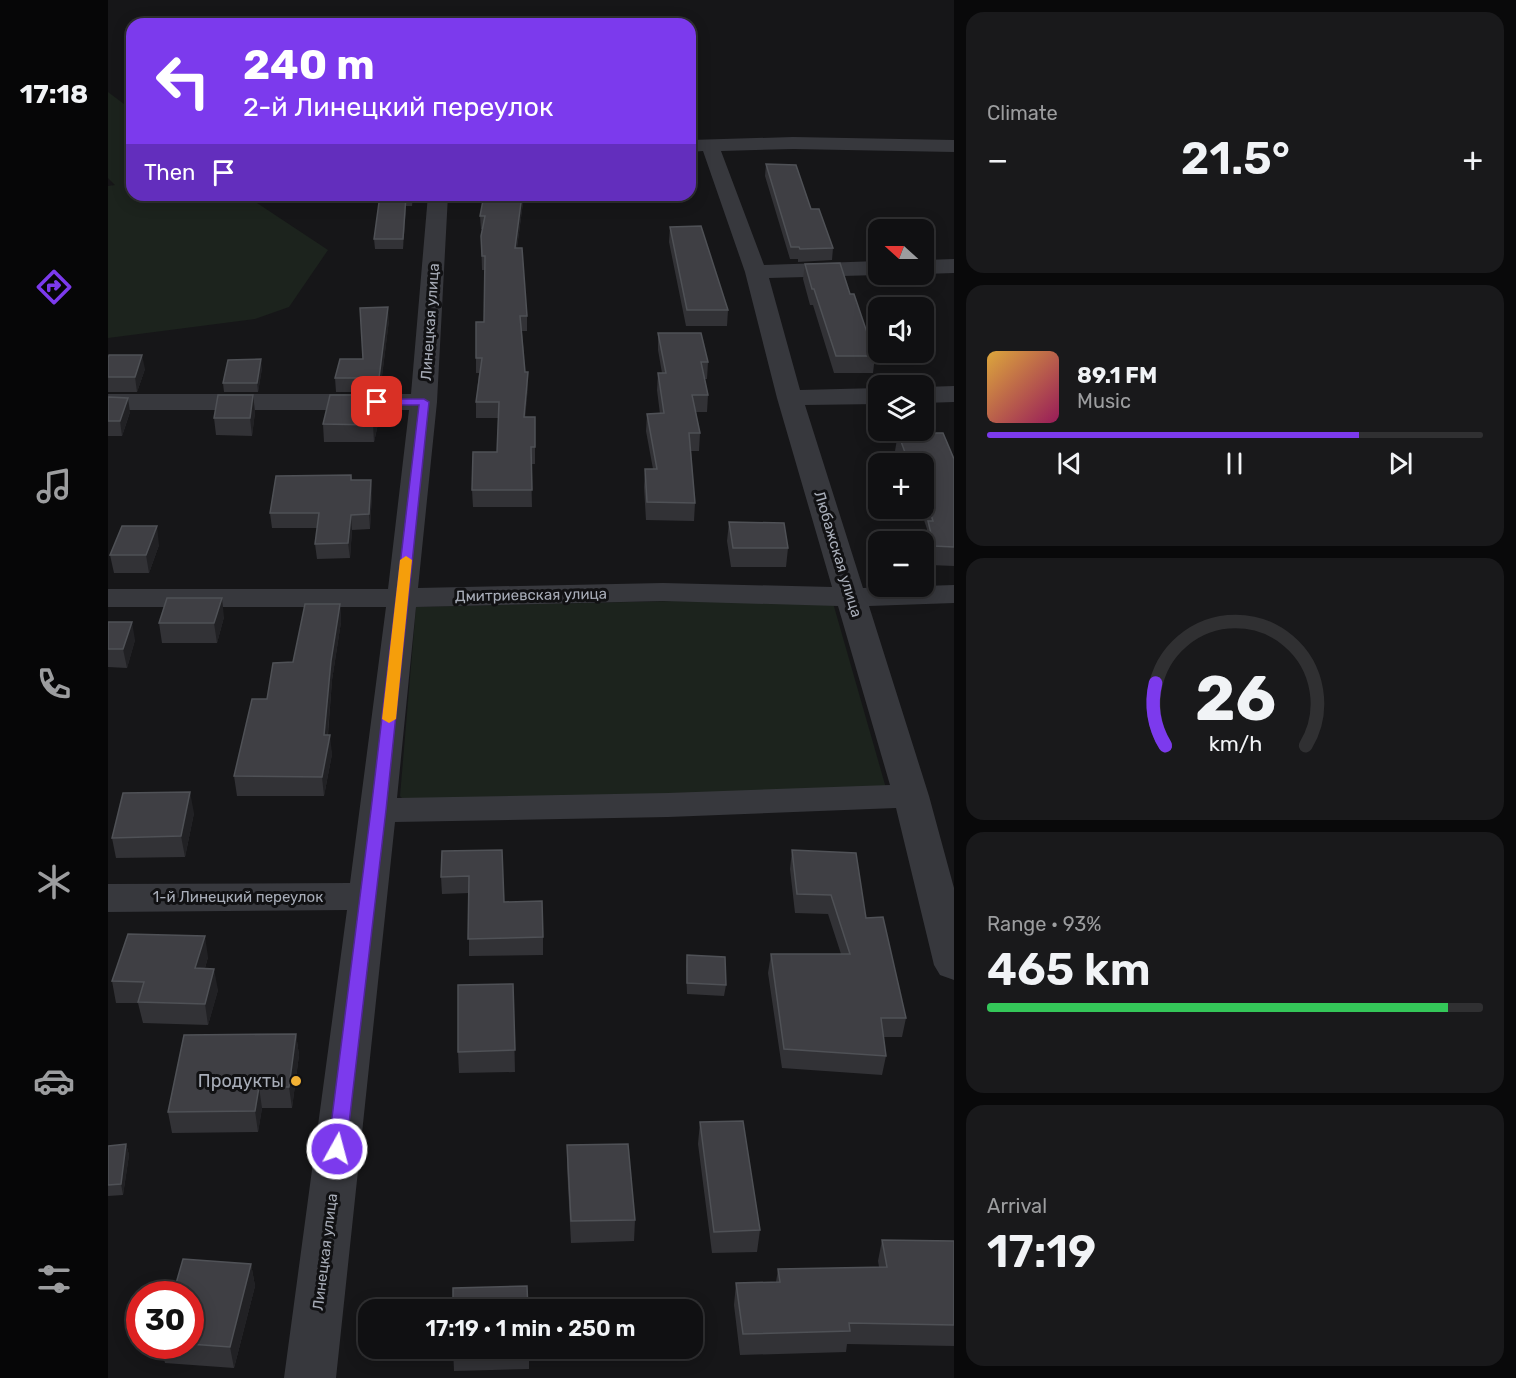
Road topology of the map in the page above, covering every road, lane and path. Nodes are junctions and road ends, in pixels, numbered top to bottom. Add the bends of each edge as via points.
1 (700, 146) edge
2 (954, 146) edge
3 (438, 201) edge
4 (954, 266) edge
5 (934, 267) edge
6 (868, 268) edge
7 (756, 272) junction
8 (954, 394) edge
9 (934, 395) edge
10 (868, 396) edge
11 (790, 399) junction
12 (108, 402) edge
13 (424, 402) junction
14 (954, 594) edge
15 (852, 597) junction
16 (108, 598) edge
17 (402, 598) junction
18 (911, 796) junction
19 (379, 810) junction
20 (367, 896) junction
21 (108, 898) edge
22 (945, 903) edge
23 (954, 965) edge
24 (310, 1378) edge

1 - 2 street
1 - 7 street, Любажская улица
3 - 13 street, Линецкая улица
4 - 5 street
6 - 7 street
7 - 11 street, Любажская улица
8 - 9 street
10 - 11 street
11 - 15 street, Любажская улица
12 - 13 street
13 - 17 street, Линецкая улица
14 - 15 street, Дмитриевская улица
15 - 17 street, Дмитриевская улица via 663,592
15 - 18 street, Любажская улица
16 - 17 street, Дмитриевская улица
17 - 19 street, Линецкая улица
18 - 19 street
18 - 22 street, Любажская улица
19 - 20 street, Линецкая улица
20 - 21 street, 1-й Линецкий переулок
20 - 24 street, Линецкая улица
22 - 23 street, Любажская улица

